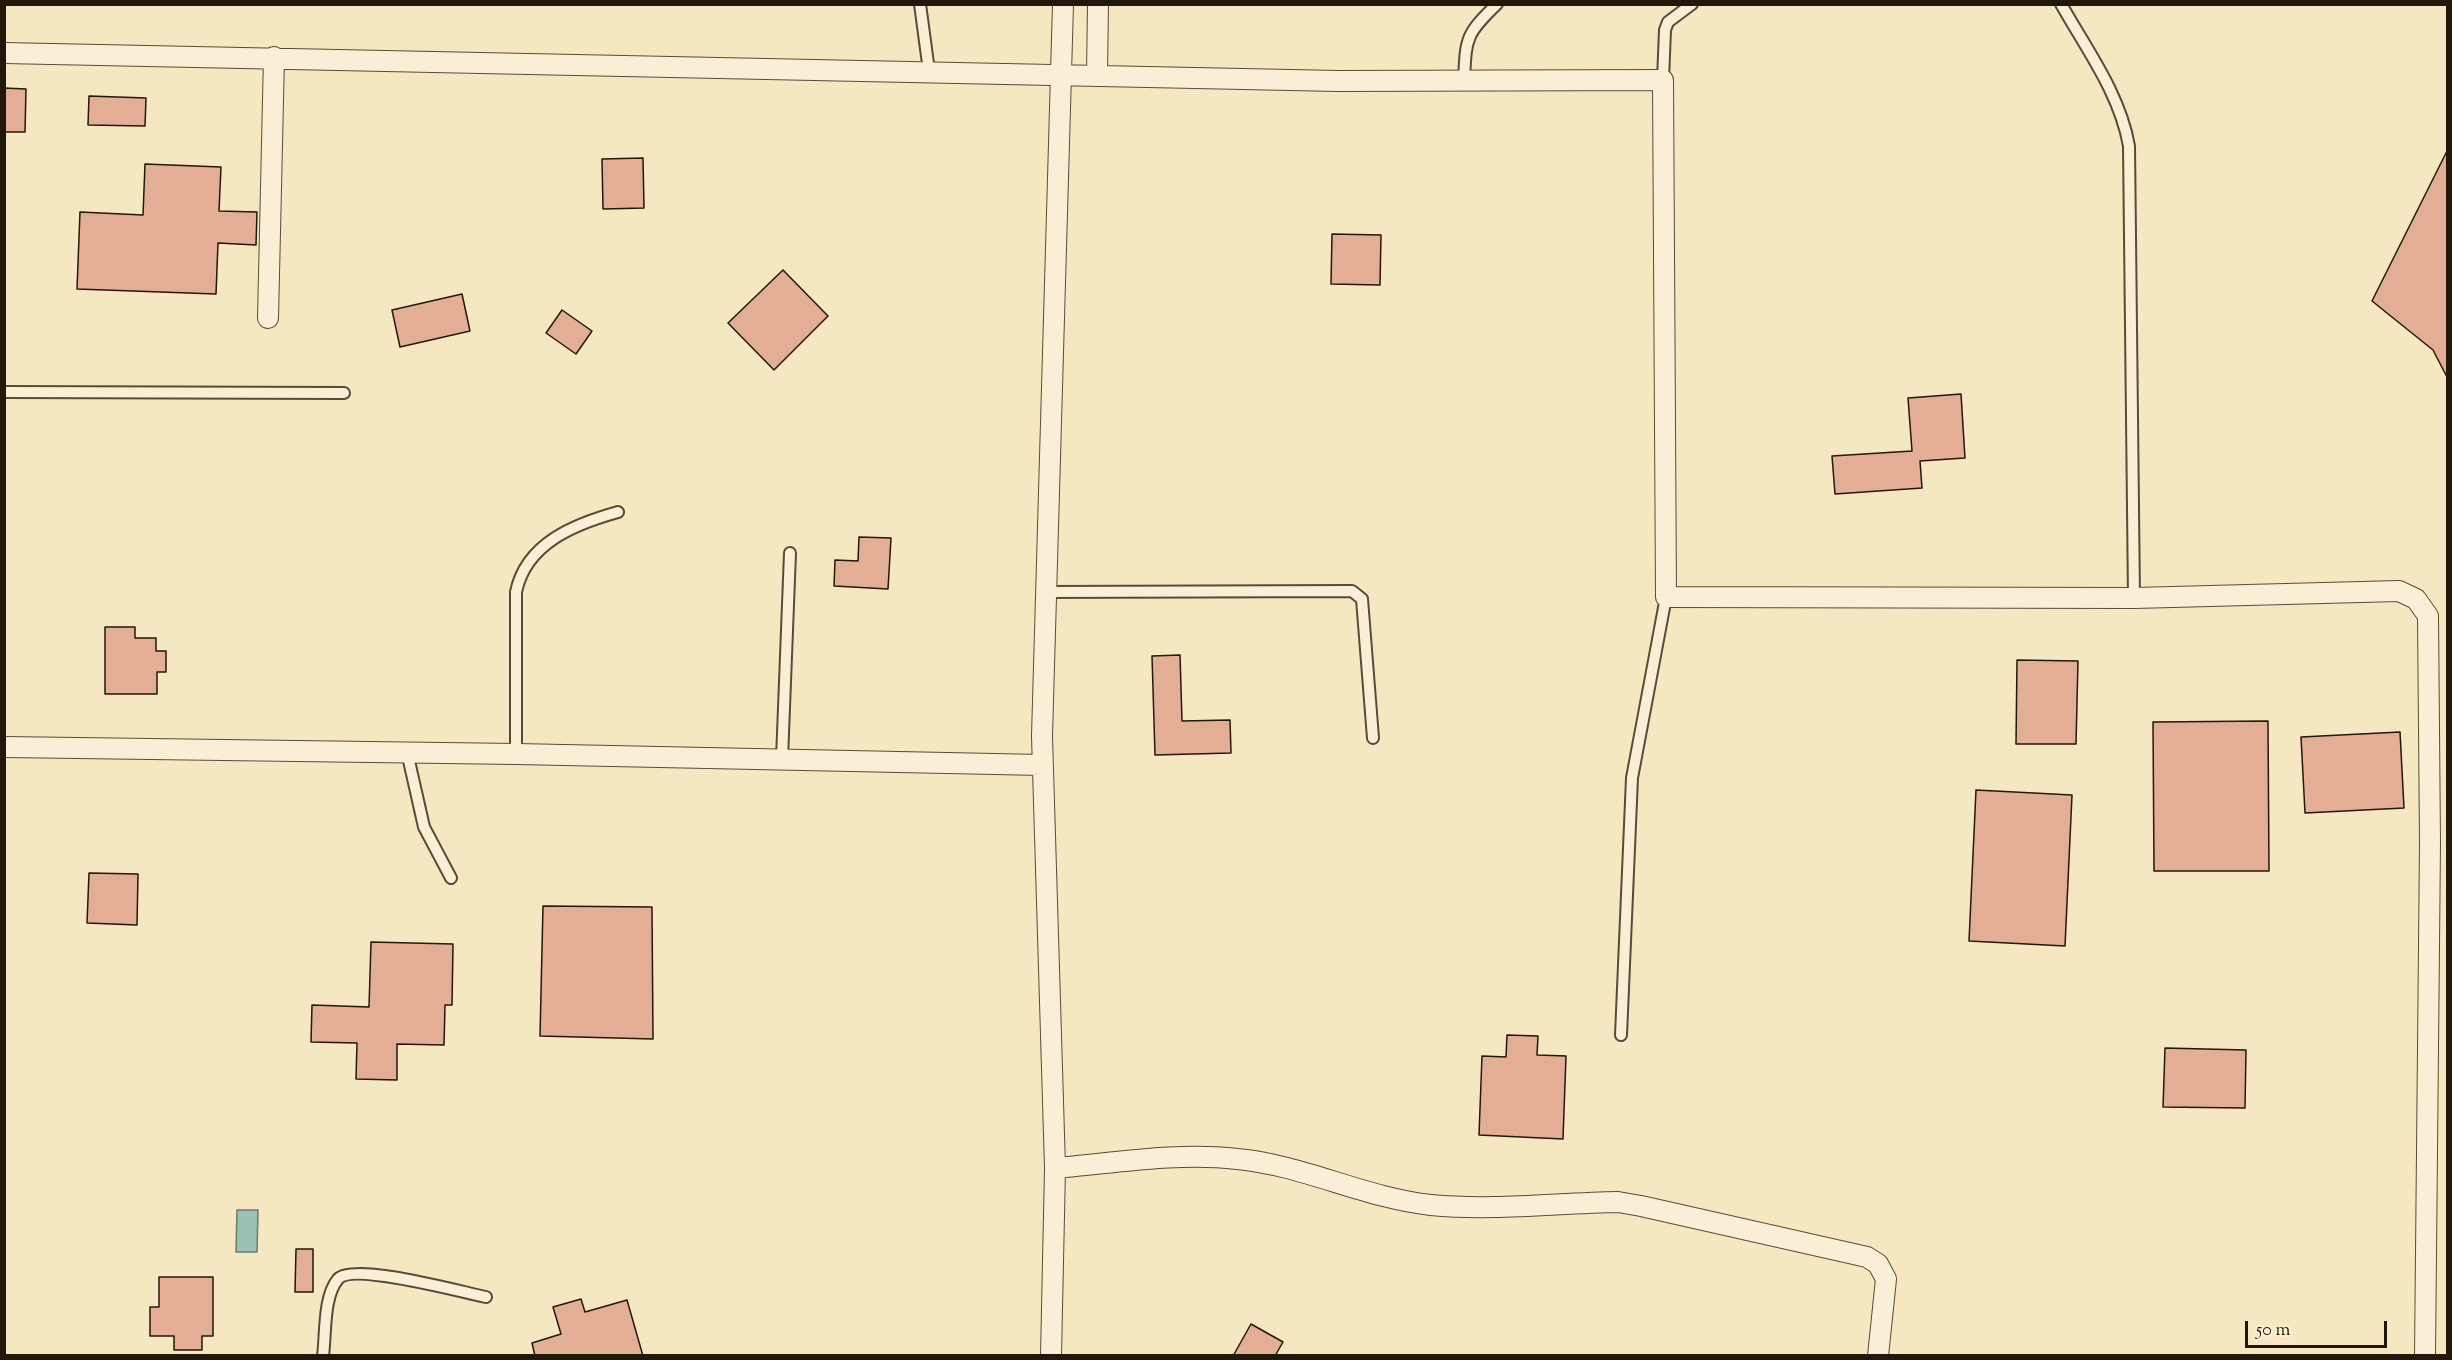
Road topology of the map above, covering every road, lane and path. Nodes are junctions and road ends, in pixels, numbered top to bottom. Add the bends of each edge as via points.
1 (920, 4) edge
2 (1063, 4) edge
3 (1098, 4) edge
4 (1497, 4) edge
5 (1692, 4) edge
6 (2061, 4) edge
7 (4, 53) edge
8 (274, 57) junction
9 (929, 71) junction
10 (1061, 74) junction
11 (1097, 75) junction
12 (1464, 81) junction
13 (1663, 81) junction
14 (268, 318) dead end
15 (4, 392) edge
16 (344, 393) dead end
17 (618, 512) dead end
18 (790, 553) dead end
19 (1046, 592) junction
20 (1666, 597) junction
21 (2134, 598) junction
22 (1373, 738) dead end
23 (4, 747) edge
24 (407, 752) junction
25 (516, 754) junction
26 (782, 759) junction
27 (1042, 765) junction
28 (451, 878) dead end
29 (1621, 1035) dead end
30 (1055, 1168) junction
31 (486, 1297) dead end
32 (323, 1356) edge
33 (1051, 1356) edge
34 (1878, 1356) edge
35 (2425, 1356) edge

1 - 9 lane
2 - 10 street
3 - 11 street
4 - 12 lane via 1467,39
5 - 13 lane via 1668,22
6 - 21 lane via 2116,100 2129,146
7 - 8 street
8 - 9 street
8 - 14 street
9 - 10 street
10 - 11 street
10 - 19 street
11 - 12 street
12 - 13 street
13 - 20 street
15 - 16 lane
17 - 25 lane via 582,522 558,534 525,567 519,579
18 - 26 lane
19 - 22 lane via 1352,591 1362,599
19 - 27 street
20 - 21 street
20 - 29 lane via 1632,778
21 - 35 street via 2399,591 2416,599 2428,616
23 - 24 street
24 - 25 street
24 - 28 lane via 424,827
25 - 26 street
26 - 27 street
27 - 30 street
30 - 33 street
30 - 34 street via 1198,1156 1238,1159 1430,1205 1618,1202 1867,1257 1878,1264 1886,1279
31 - 32 lane via 371,1273 346,1274 333,1289

